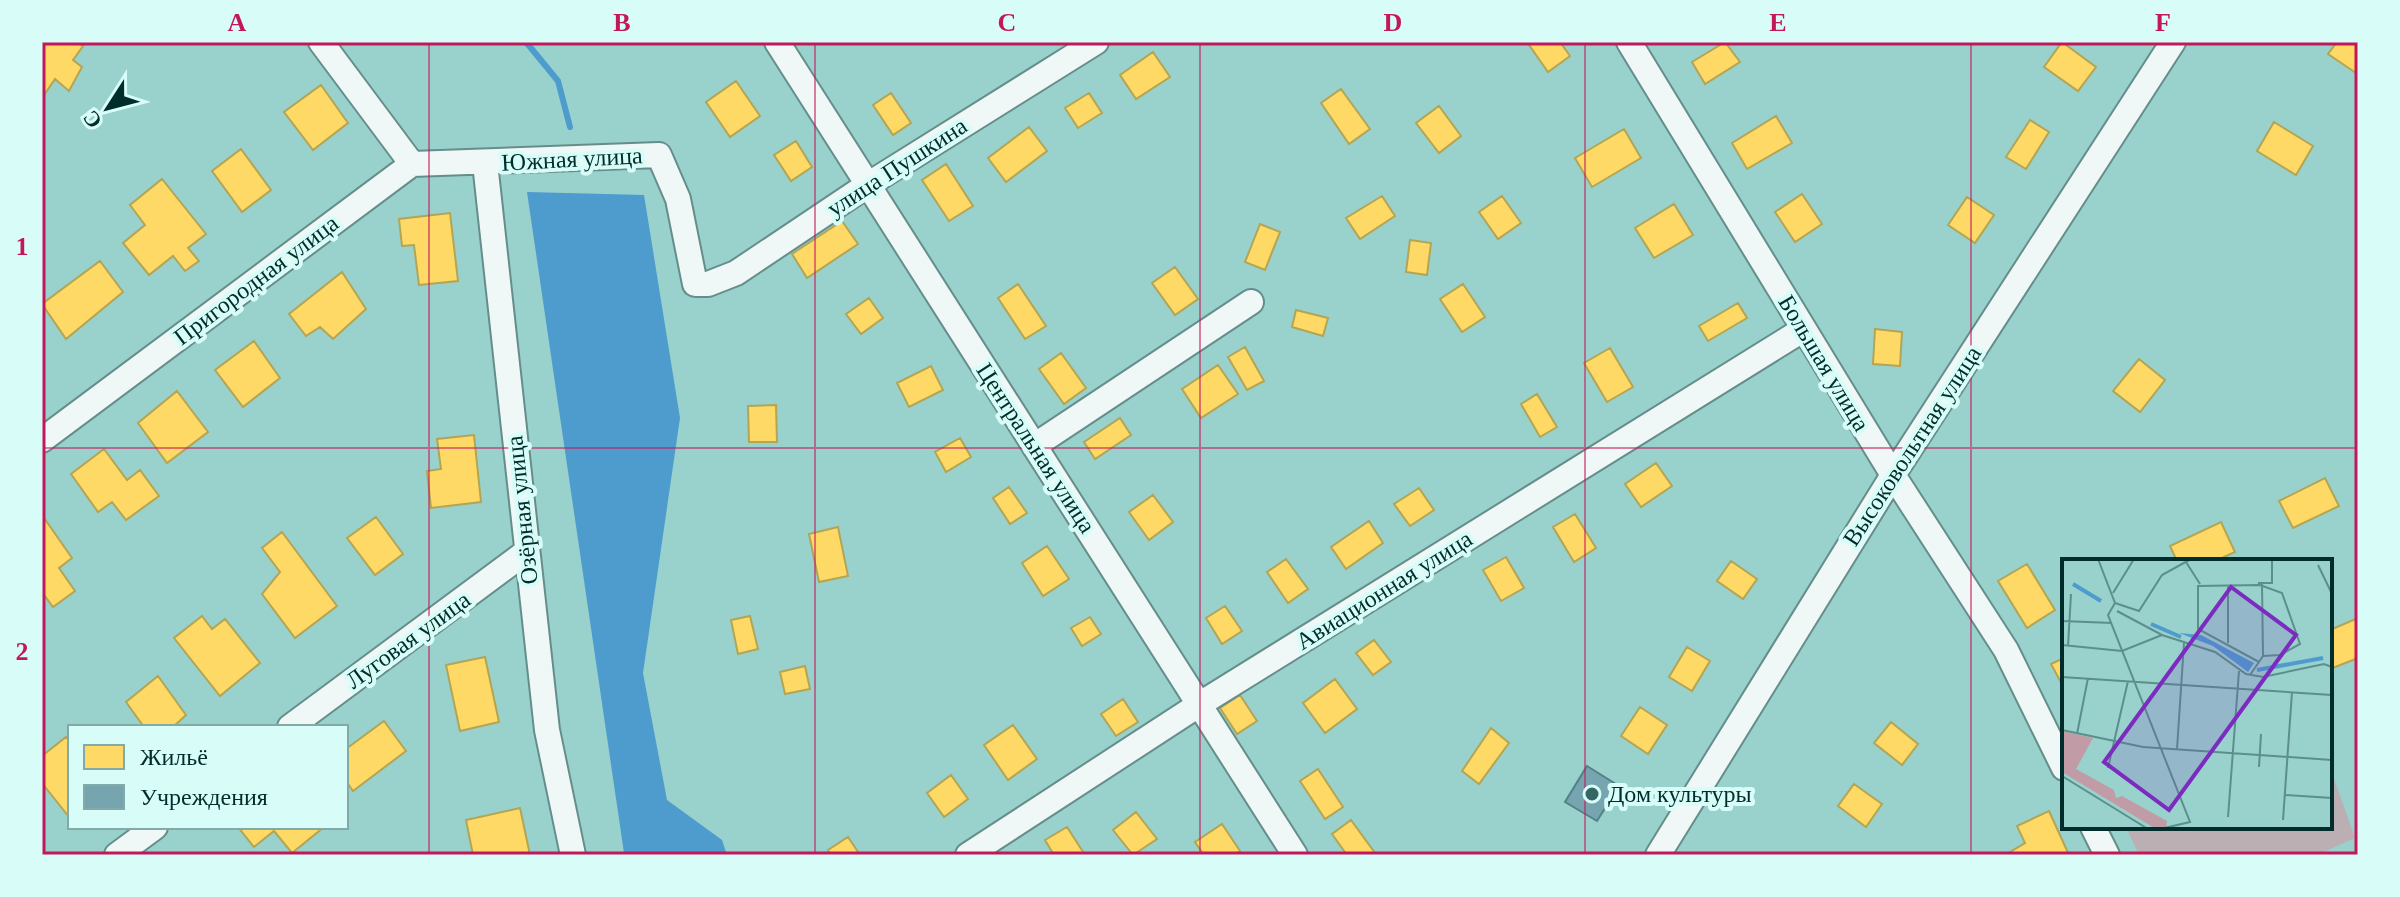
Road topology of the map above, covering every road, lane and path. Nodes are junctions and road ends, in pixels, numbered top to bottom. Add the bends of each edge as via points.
1 (321, 42) edge
2 (777, 42) edge
3 (1096, 42) edge
4 (1629, 42) edge
5 (2173, 42) edge
6 (485, 163) junction
7 (412, 164) junction
8 (869, 184) junction
9 (695, 284) joint
10 (1251, 302) dead end
11 (1804, 329) junction
12 (42, 440) edge
13 (1034, 446) junction
14 (1893, 475) junction
15 (526, 552) junction
16 (1200, 704) junction
17 (293, 725) edge
18 (2062, 764) edge
19 (152, 829) edge
20 (2094, 829) edge
21 (117, 855) edge
22 (573, 855) edge
23 (968, 855) edge
24 (1295, 855) edge
25 (1658, 855) edge
26 (2107, 855) edge

1 - 7 street
2 - 8 street, Центральная улица
3 - 8 street, улица Пушкина
4 - 11 street, Большая улица
5 - 14 street, Высоковольтная улица
6 - 7 street
6 - 9 street, Южная улица via 659,155 678,199
6 - 15 street, Озёрная улица
7 - 12 street, Пригородная улица
8 - 9 street, улица Пушкина via 736,273
8 - 13 street, Центральная улица
10 - 13 street
11 - 14 street, Большая улица
11 - 16 street, Авиационная улица
13 - 16 street, Центральная улица
14 - 18 street, Большая улица via 2006,650
14 - 25 street, Высоковольтная улица
15 - 17 street, Луговая улица
15 - 22 street, Озёрная улица via 547,730
16 - 23 street, Авиационная улица
16 - 24 street, Центральная улица
19 - 21 street
20 - 26 street

